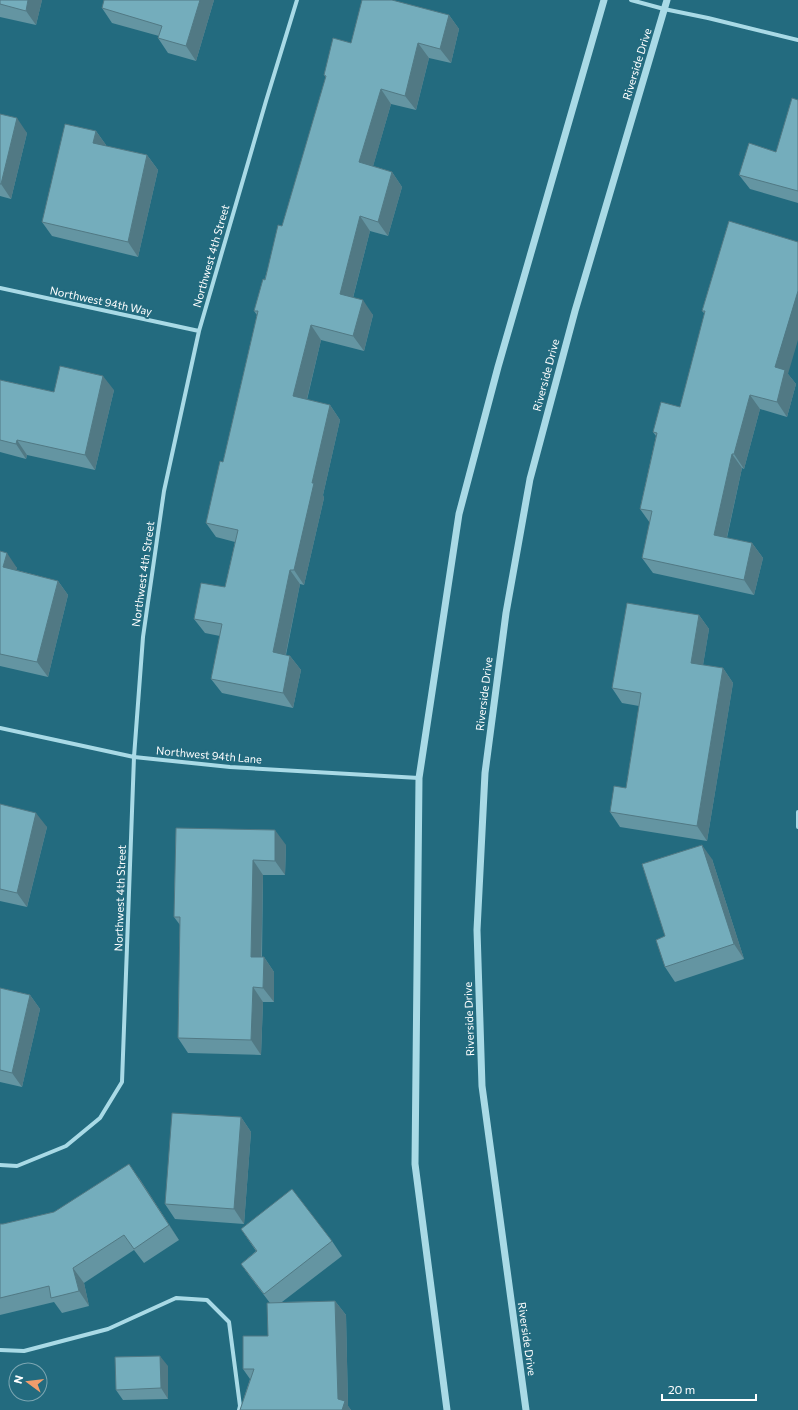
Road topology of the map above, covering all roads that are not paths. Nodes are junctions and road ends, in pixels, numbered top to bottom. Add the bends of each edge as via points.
1 (297, 0) edge
2 (604, 0) edge
3 (632, 0) edge
4 (667, 0) edge
5 (664, 9) junction
6 (798, 40) edge
7 (0, 288) edge
8 (199, 331) junction
9 (0, 728) edge
10 (134, 757) junction
11 (419, 778) junction
12 (798, 812) edge
13 (798, 827) edge
14 (0, 1165) edge
15 (0, 1350) edge
16 (239, 1410) edge
17 (447, 1410) edge
18 (526, 1410) edge

1 - 8 street, Northwest 4th Street
2 - 11 street via 498,367 459,514
3 - 5 street
4 - 5 street, Riverside Drive
5 - 6 street
5 - 18 street, Riverside Drive via 575,311 530,479 506,613 486,773 477,930 482,1086
7 - 8 street, Northwest 94th Way
8 - 10 street, Northwest 4th Street via 163,499 143,637
9 - 10 street, Northwest 94th Lane
10 - 11 street, Northwest 94th Lane via 230,767
10 - 14 street, Northwest 4th Street via 122,1082 100,1118 66,1146 17,1166
11 - 17 street via 415,1164
12 - 13 street
15 - 16 street via 24,1351 108,1329 176,1298 207,1300 229,1322

